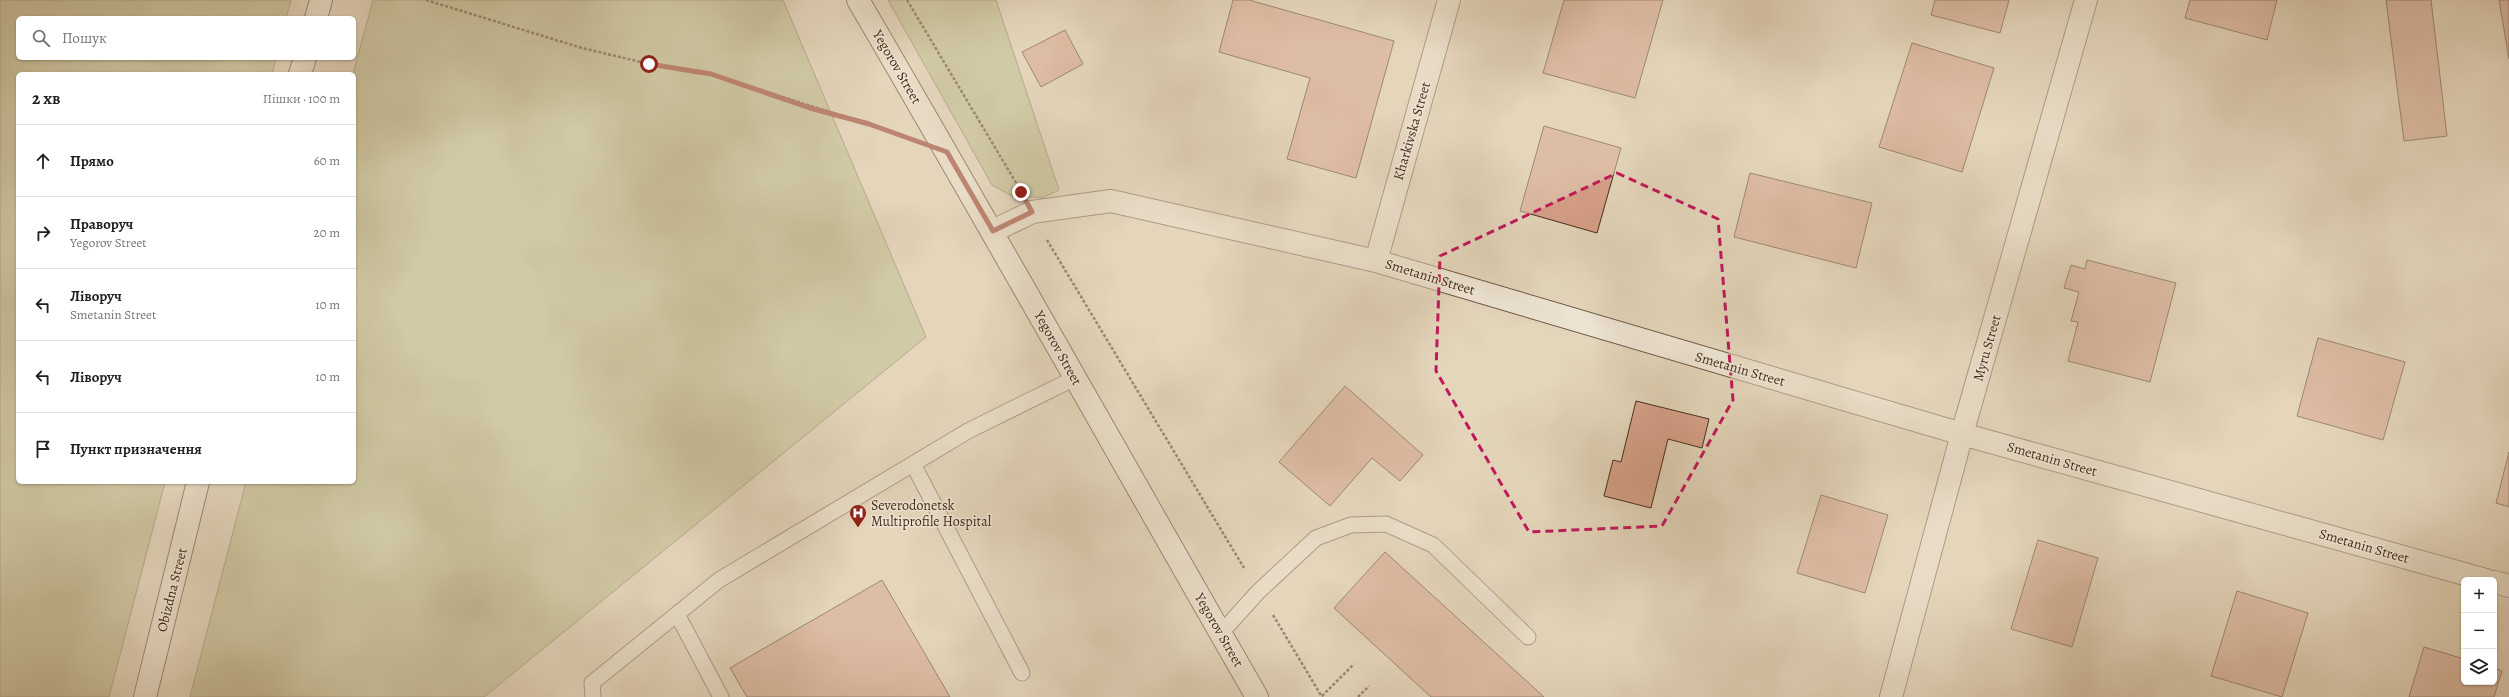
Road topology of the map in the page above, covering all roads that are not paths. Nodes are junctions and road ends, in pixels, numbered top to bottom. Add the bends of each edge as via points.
1 (322, 0) edge
2 (858, 0) edge
3 (1449, 0) edge
4 (2086, 0) edge
5 (317, 16) edge
6 (304, 60) edge
7 (301, 72) edge
8 (993, 231) junction
9 (1376, 261) junction
10 (1075, 378) junction
11 (1962, 434) junction
12 (914, 464) junction
13 (198, 484) edge
14 (2475, 577) edge
15 (2497, 583) edge
16 (2509, 586) edge
17 (677, 614) junction
18 (1221, 633) junction
19 (1528, 636) dead end
20 (1022, 673) dead end
21 (145, 697) edge
22 (593, 697) edge
23 (721, 697) edge
24 (1257, 697) edge
25 (1891, 697) edge

1 - 5 street
2 - 8 street, Yegorov Street
3 - 9 street, Kharkivska Street
4 - 11 street, Myru Street
6 - 7 street
8 - 9 street, Smetanin Street via 1032,212 1111,201
8 - 10 street, Yegorov Street
9 - 11 street, Smetanin Street
10 - 12 lane via 968,431
10 - 18 street, Yegorov Street
11 - 14 street, Smetanin Street
11 - 25 street, Myru Street
12 - 17 lane via 719,580
12 - 20 lane
13 - 21 street, Obizdna Street
15 - 16 street
17 - 22 lane via 592,682
17 - 23 lane
18 - 19 lane via 1258,592 1316,538 1351,525 1386,524 1433,545
18 - 24 street, Yegorov Street

